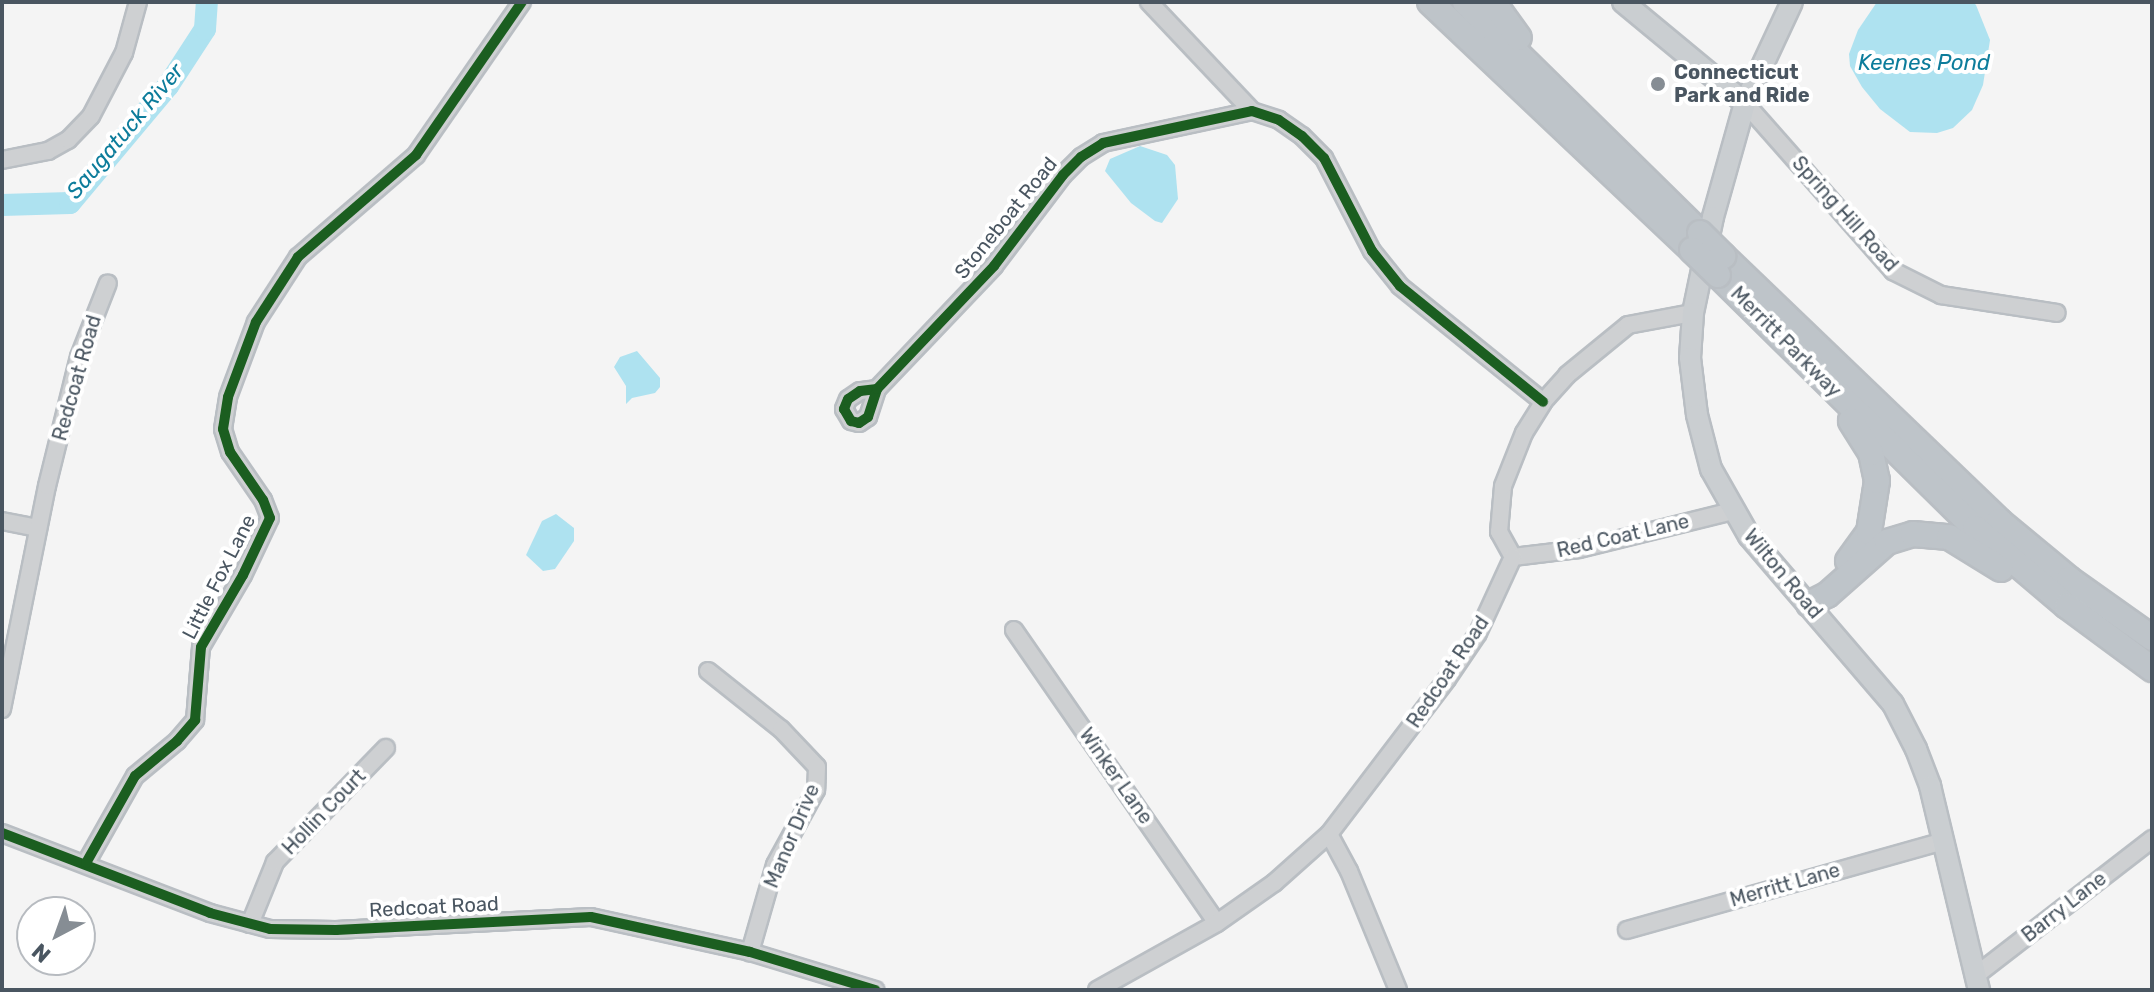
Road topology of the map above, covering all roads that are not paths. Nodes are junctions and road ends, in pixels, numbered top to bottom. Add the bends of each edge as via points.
1 (138, 2) edge
2 (522, 2) edge
3 (1149, 2) edge
4 (1430, 2) edge
5 (1465, 2) edge
6 (1493, 2) edge
7 (1623, 2) edge
8 (1792, 2) edge
9 (1745, 103) junction
10 (1252, 111) junction
11 (1597, 132) junction
12 (2, 160) edge
13 (1696, 242) junction
14 (1720, 265) junction
15 (108, 283) dead end
16 (1693, 313) junction
17 (2057, 313) dead end
18 (1775, 331) junction
19 (877, 389) dead end
20 (1543, 402) junction
21 (1733, 511) junction
22 (2, 521) edge
23 (38, 528) junction
24 (1513, 557) junction
25 (1809, 604) junction
26 (1014, 630) dead end
27 (2152, 638) edge
28 (708, 671) dead end
29 (2152, 672) edge
30 (2, 709) edge
31 (386, 748) dead end
32 (2, 833) edge
33 (1329, 834) junction
34 (2152, 839) edge
35 (1943, 841) junction
36 (86, 863) junction
37 (1217, 923) junction
38 (250, 924) junction
39 (1627, 930) dead end
40 (750, 952) junction
41 (1977, 983) edge
42 (875, 990) edge
43 (1097, 990) edge
44 (1398, 990) edge

1 - 12 street via 124,53 91,116 68,140 48,151
2 - 36 street, Little Fox Lane via 416,155 298,257 256,322 228,397 223,429 230,452 270,518 201,647 195,720 135,776
3 - 10 street
4 - 13 highway, Merritt Parkway
5 - 11 highway, Merritt Parkway
6 - 11 highway
7 - 9 main road
8 - 9 main road, Wilton Road
9 - 16 main road, Wilton Road
9 - 17 street, Spring Hill Road via 1893,271 1941,295
10 - 19 street, Stoneboat Road via 1103,143 1081,157 994,266
10 - 20 street via 1279,120 1324,158 1372,251 1400,286
11 - 13 highway, Merritt Parkway
13 - 14 highway, Merritt Parkway, bridge
14 - 18 highway, Merritt Parkway
14 - 27 highway, Merritt Parkway via 1999,521
15 - 23 street, Redcoat Road via 79,357
16 - 20 street via 1628,325
16 - 21 main road, Wilton Road via 1690,358 1697,415 1711,469
18 - 25 highway via 1857,430 1871,453 1877,481 1869,532
18 - 29 highway, Merritt Parkway via 1975,528
20 - 24 street via 1503,486 1499,532
21 - 24 street, Red Coat Lane via 1579,549
21 - 25 main road, Wilton Road
22 - 23 street
23 - 30 street, Redcoat Road
24 - 33 street, Redcoat Road via 1478,633
25 - 29 highway via 1827,595 1887,542 1932,533 1973,548 2070,621
25 - 35 main road, Wilton Road via 1893,704 1925,774
26 - 37 street, Winker Lane
28 - 40 street, Manor Drive via 781,729 817,767 816,790 775,865
31 - 38 street, Hollin Court via 275,862
32 - 36 street, Redcoat Road
33 - 37 street, Redcoat Road via 1274,883
33 - 44 street
34 - 41 street, Barry Lane
35 - 39 street, Merritt Lane
35 - 41 main road, Wilton Road
36 - 38 street, Redcoat Road
37 - 43 street, Redcoat Road
38 - 40 street, Redcoat Road via 295,931 591,917
40 - 42 street, Redcoat Road

